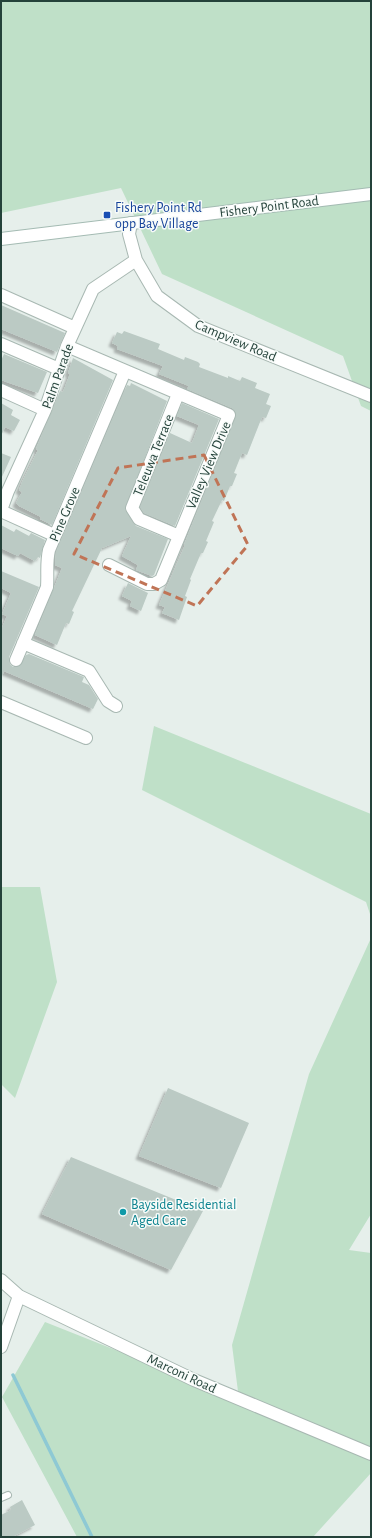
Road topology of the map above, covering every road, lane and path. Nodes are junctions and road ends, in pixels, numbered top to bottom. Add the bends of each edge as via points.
1 (371, 194) edge
2 (132, 223) junction
3 (1, 239) edge
4 (136, 260) junction
5 (1, 295) edge
6 (75, 328) junction
7 (1, 344) edge
8 (67, 346) junction
9 (59, 369) junction
10 (125, 371) junction
11 (1, 390) edge
12 (178, 394) junction
13 (371, 396) edge
14 (45, 410) junction
15 (4, 490) edge
16 (1, 511) edge
17 (54, 536) junction
18 (179, 536) junction
19 (109, 565) dead end
20 (23, 644) junction
21 (16, 660) dead end
22 (1, 702) edge
23 (116, 706) dead end
24 (86, 738) dead end
25 (1, 1280) edge
26 (19, 1296) junction
27 (1, 1328) edge
28 (1, 1347) edge
29 (371, 1454) edge
30 (8, 1495) dead end
31 (1, 1498) edge

1 - 2 street, Fishery Point Road
2 - 3 street, Fishery Point Road
2 - 4 street, Campview Road via 129,234
4 - 6 street, Palm Parade via 93,289
4 - 13 street, Campview Road via 157,296 198,326
5 - 6 street
6 - 8 street, Palm Parade
7 - 9 street
8 - 9 street, Palm Parade
8 - 10 street, Valley View Drive
9 - 14 street, Palm Parade
10 - 12 street, Valley View Drive
10 - 17 street, Pine Grove
11 - 14 street
12 - 18 street, Teleuwa Terrace via 132,508 139,519
12 - 18 street, Valley View Drive via 229,415
14 - 15 street, Palm Parade
15 - 16 street, Palm Parade
16 - 17 street
17 - 20 street, Pine Grove via 46,565 47,587
18 - 19 street, Valley View Drive via 161,580 154,584 141,582
20 - 21 street, Pine Grove
20 - 23 street via 89,671 108,701
22 - 24 street
25 - 26 street, Marconi Road
26 - 27 street
26 - 28 street
26 - 29 street, Marconi Road via 194,1380
30 - 31 lane

